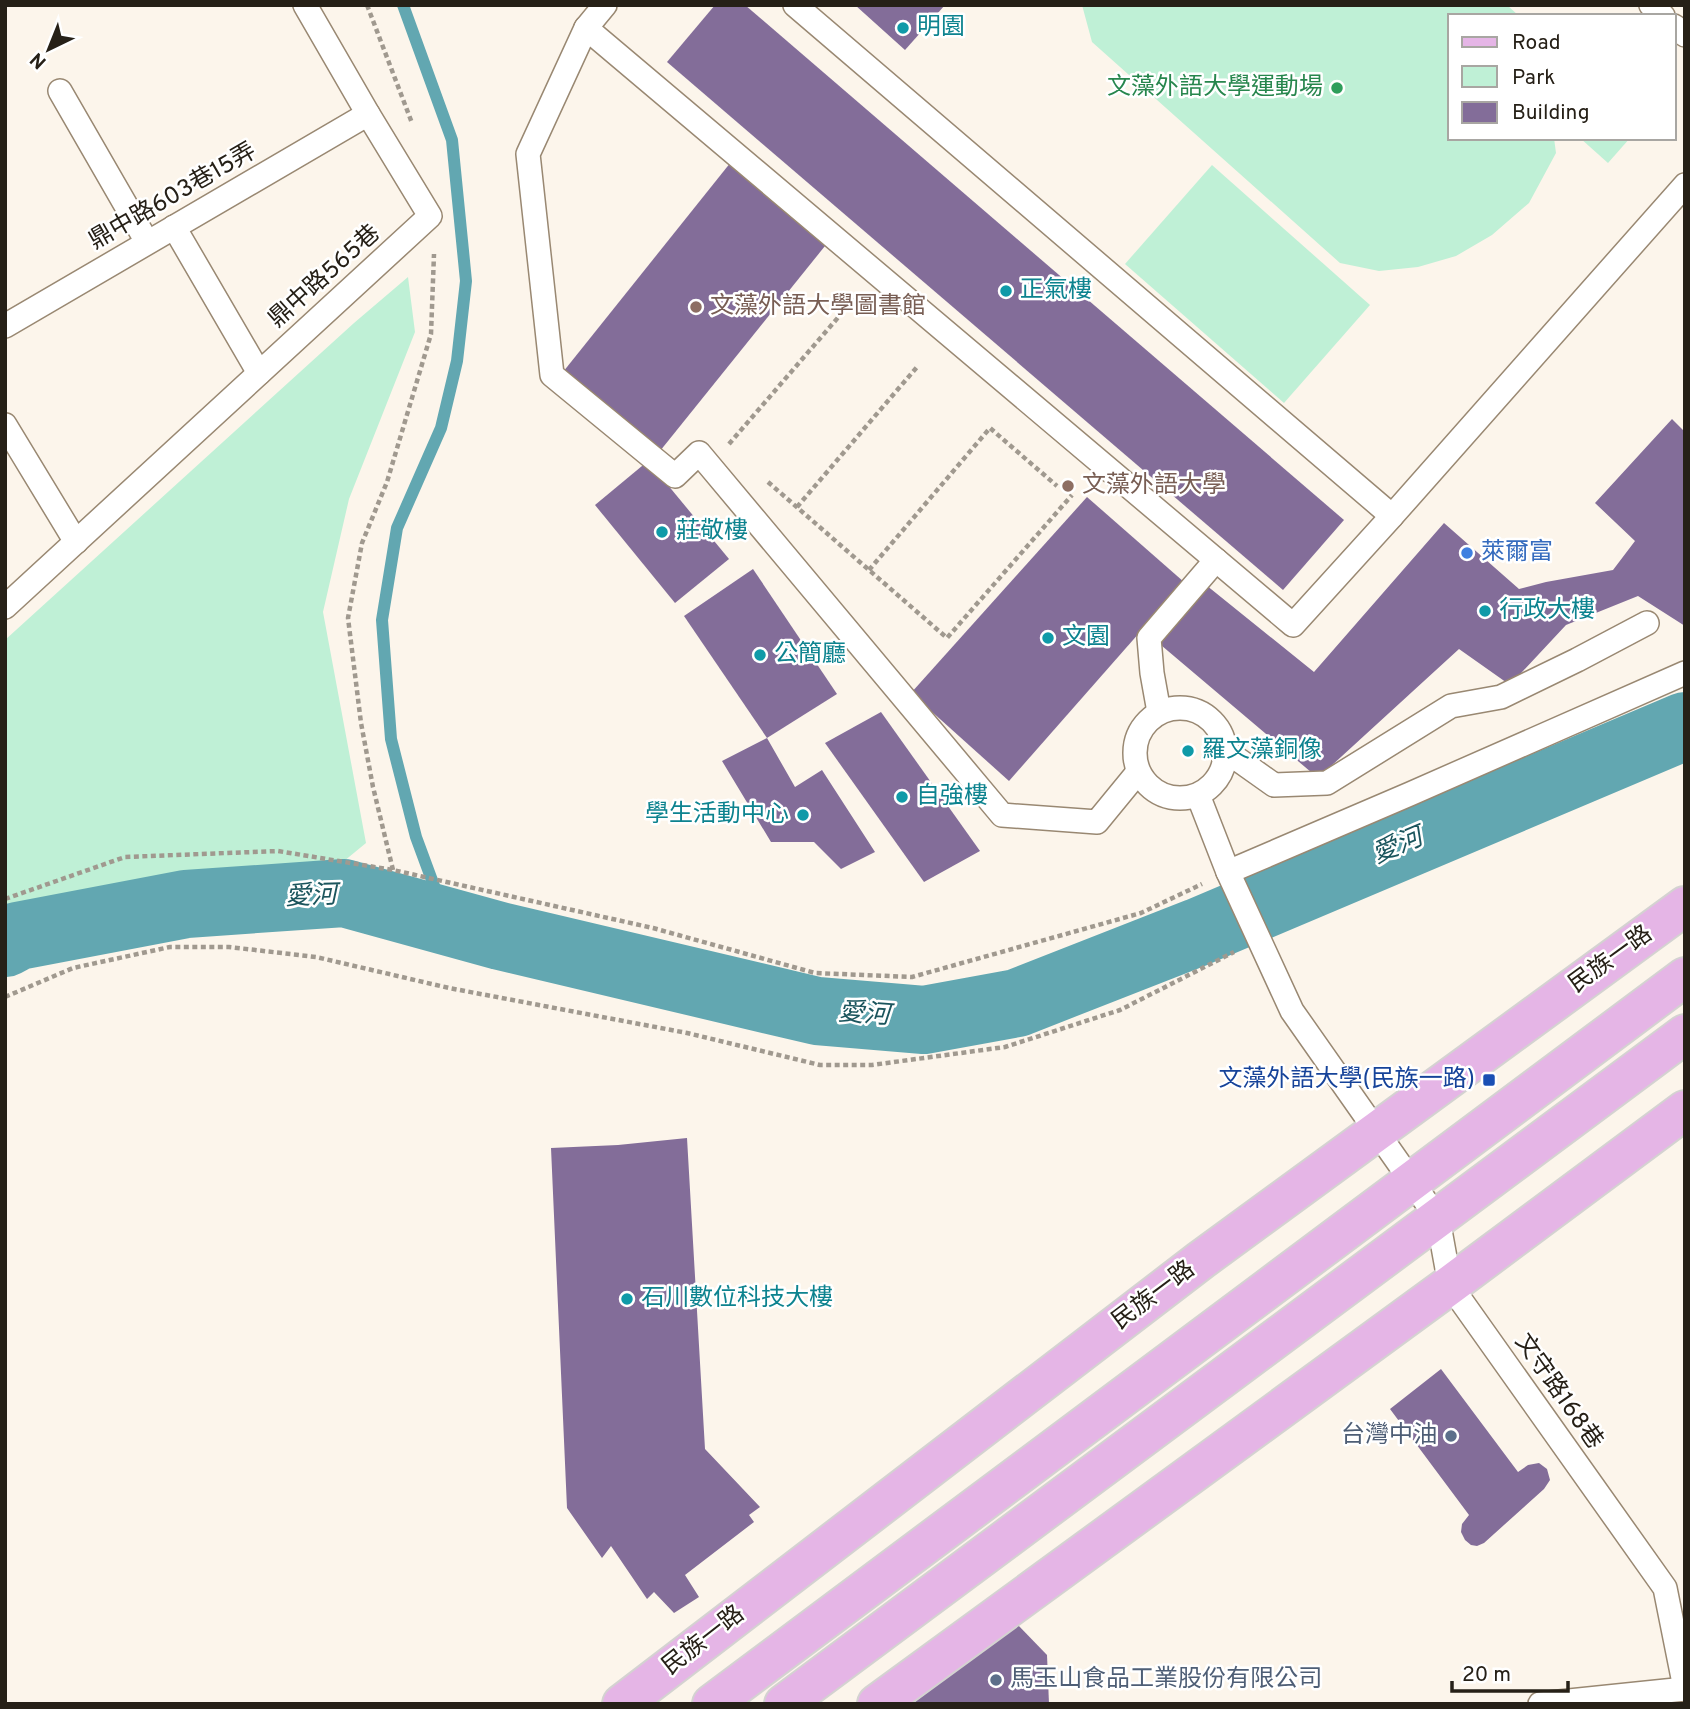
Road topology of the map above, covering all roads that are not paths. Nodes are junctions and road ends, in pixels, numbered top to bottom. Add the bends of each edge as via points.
1 (305, 5) edge
2 (605, 5) edge
3 (795, 5) edge
4 (586, 28) junction
5 (60, 91) dead end
6 (368, 114) junction
7 (1685, 185) edge
8 (174, 226) junction
9 (147, 242) junction
10 (5, 326) edge
11 (259, 373) junction
12 (5, 425) edge
13 (1392, 516) junction
14 (76, 542) junction
15 (1216, 560) junction
16 (5, 607) edge
17 (1647, 623) dead end
18 (1685, 673) edge
19 (1159, 712) junction
20 (1226, 751) junction
21 (1138, 772) junction
22 (1198, 795) junction
23 (1228, 872) junction
24 (1685, 906) edge
25 (1685, 977) edge
26 (1685, 1034) edge
27 (1685, 1110) edge
28 (1376, 1132) junction
29 (1410, 1181) junction
30 (1438, 1219) junction
31 (1451, 1285) junction
32 (1222, 1378) junction
33 (1261, 1424) junction
34 (939, 1460) junction
35 (976, 1507) junction
36 (1679, 1630) edge
37 (1685, 1688) edge
38 (630, 1701) edge
39 (712, 1704) edge
40 (784, 1704) edge
41 (877, 1704) edge
42 (1540, 1704) edge

1 - 6 lane, 鼎中路565巷
2 - 4 lane
3 - 13 lane
4 - 15 lane
4 - 21 lane via 528,153 552,375 675,476 699,453 1002,816 1097,822
5 - 9 lane
6 - 8 lane, 鼎中路603巷15弄
6 - 11 lane, 鼎中路565巷 via 430,216
7 - 13 lane
8 - 9 lane, 鼎中路603巷15弄
8 - 11 lane
9 - 10 lane, 鼎中路603巷15弄
11 - 14 lane, 鼎中路565巷
12 - 14 lane
13 - 15 lane via 1293,625
14 - 16 lane, 鼎中路565巷
15 - 19 lane via 1150,638
17 - 20 lane via 1501,697 1451,706 1327,783 1273,785
18 - 23 lane
19 - 20 lane via 1173,708 1203,714 1214,723
19 - 21 lane via 1148,720 1135,745
20 - 22 lane via 1219,777
21 - 22 lane via 1157,793 1170,798
22 - 23 lane, 文守路168巷
23 - 28 lane, 文守路168巷 via 1292,1011
24 - 28 main road, 民族一路
25 - 29 main road
26 - 30 main road
27 - 31 main road
28 - 29 lane, 文守路168巷
28 - 34 main road, 民族一路
29 - 30 lane, 文守路168巷
29 - 35 main road
30 - 31 lane, 文守路168巷
30 - 32 main road
31 - 33 main road
31 - 36 lane, 文守路168巷 via 1665,1588
32 - 33 main road
32 - 40 main road
33 - 41 main road
34 - 35 main road
34 - 38 main road, 民族一路
35 - 39 main road
36 - 37 lane, 文守路168巷
37 - 42 lane

